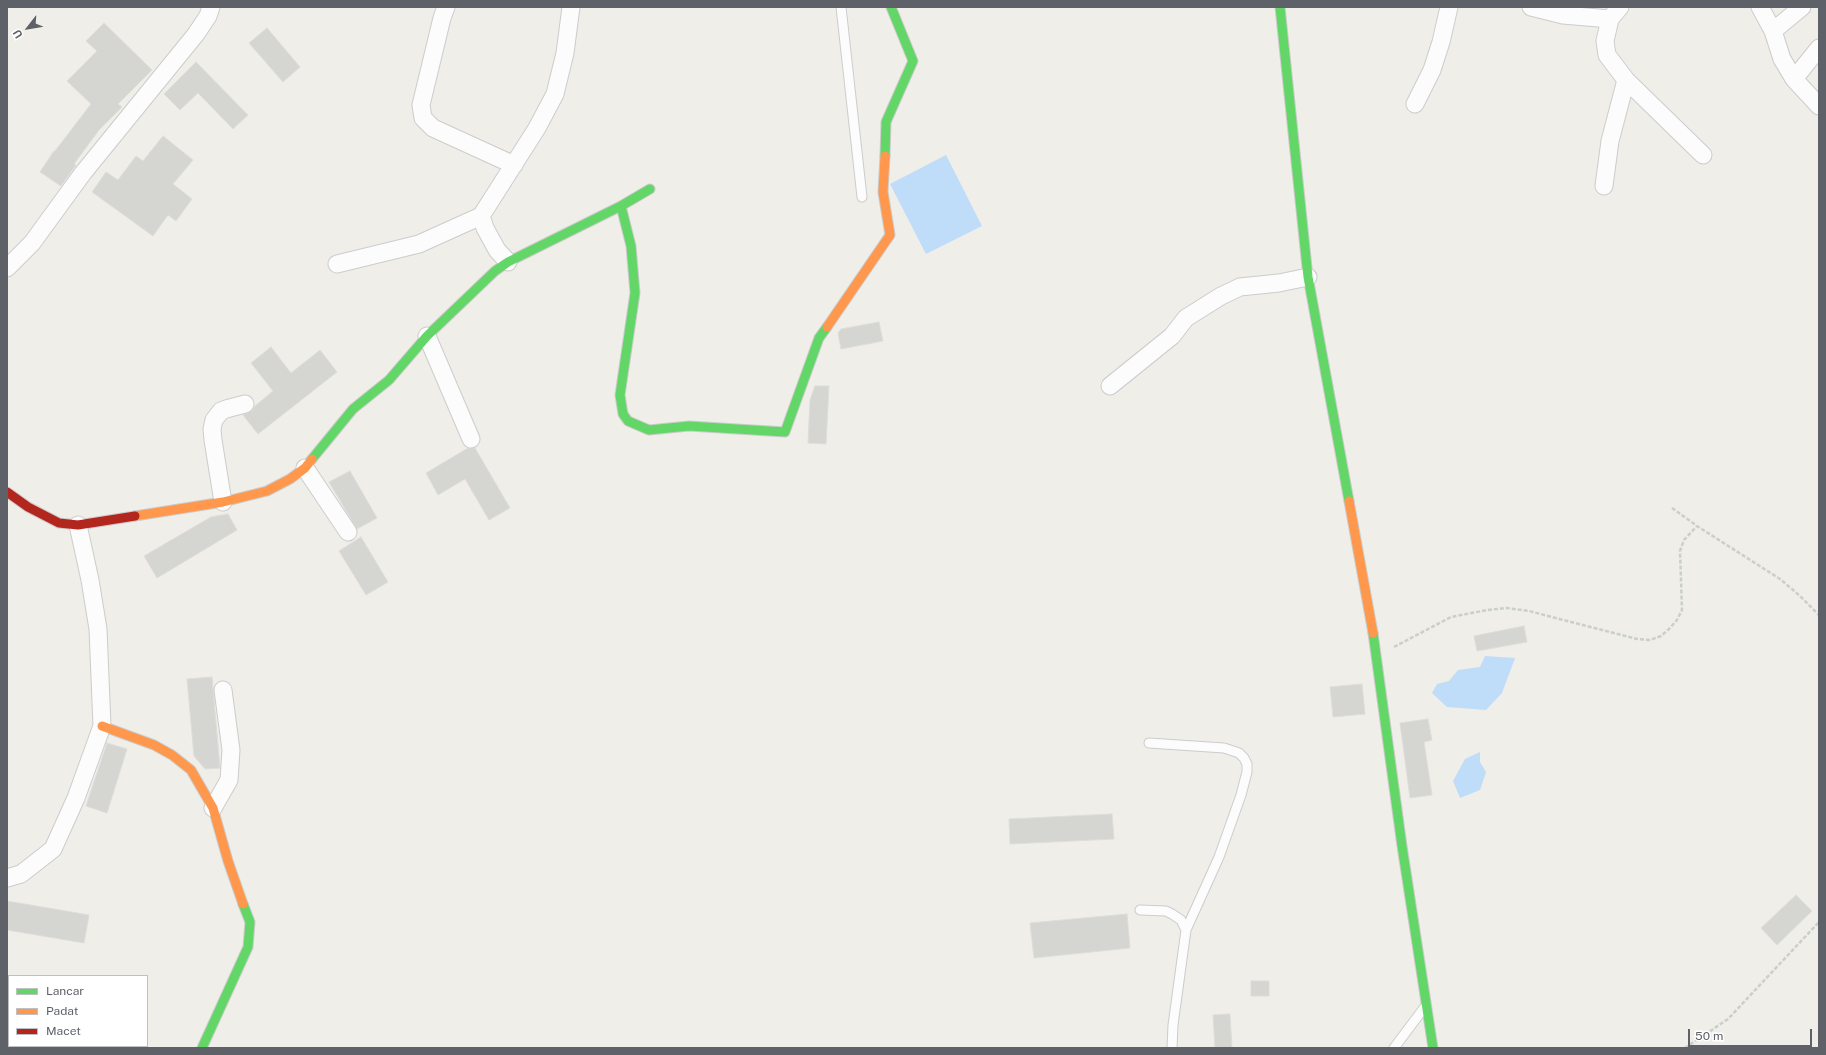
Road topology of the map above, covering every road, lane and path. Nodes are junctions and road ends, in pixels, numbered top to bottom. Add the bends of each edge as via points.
1 (211, 7) edge
2 (446, 7) edge
3 (571, 7) edge
4 (841, 7) edge
5 (891, 7) edge
6 (1280, 7) edge
7 (1449, 7) edge
8 (1531, 7) edge
9 (1760, 7) edge
10 (1802, 7) edge
11 (1615, 13) edge
12 (1773, 31) junction
13 (1819, 48) edge
14 (1794, 79) junction
15 (1626, 80) junction
16 (1415, 104) dead end
17 (1819, 106) edge
18 (1703, 155) dead end
19 (514, 165) junction
20 (1604, 186) dead end
21 (650, 189) dead end
22 (862, 197) dead end
23 (621, 206) junction
24 (481, 216) junction
25 (508, 262) junction
26 (337, 264) dead end
27 (7, 268) edge
28 (1308, 277) junction
29 (427, 336) junction
30 (1110, 386) dead end
31 (245, 404) dead end
32 (471, 439) dead end
33 (304, 468) junction
34 (7, 492) edge
35 (223, 502) junction
36 (1672, 508) dead end
37 (78, 525) junction
38 (1697, 526) junction
39 (348, 532) dead end
40 (1819, 615) edge
41 (1376, 652) junction
42 (223, 690) dead end
43 (102, 726) junction
44 (1149, 743) dead end
45 (214, 808) junction
46 (7, 878) edge
47 (1140, 910) dead end
48 (1819, 922) edge
49 (1186, 930) junction
50 (1426, 1005) junction
51 (202, 1048) edge
52 (1172, 1048) edge
53 (1394, 1048) edge
54 (1433, 1048) edge
55 (1685, 1048) edge

1 - 27 street via 196,34 83,173 32,243
2 - 19 street via 421,105 424,118 433,128
3 - 19 street via 565,52 554,94
4 - 22 lane
5 - 23 street via 913,61 886,122 883,192 890,235 818,338 785,432 689,426 649,430 628,421 623,414 620,395 635,293 631,246
6 - 28 street
7 - 16 street via 1432,70
8 - 11 street via 1563,15
9 - 12 street
10 - 12 street
11 - 15 street via 1605,41 1605,50
12 - 14 street via 1782,59
13 - 14 street
14 - 17 street
15 - 18 street
15 - 20 street via 1610,141
19 - 24 street
21 - 23 street
23 - 25 street
24 - 25 street via 497,250
24 - 26 street via 419,244
25 - 29 street via 482,282
28 - 30 street via 1240,287 1221,296 1186,318 1172,336
28 - 41 street
29 - 32 street
29 - 33 street via 389,380 353,409
31 - 35 street via 226,409 214,420 213,440
33 - 35 street via 290,480 268,491
33 - 39 street
34 - 37 street via 49,518
35 - 37 street
36 - 38 path
37 - 43 street via 98,629
38 - 40 path via 1780,579
38 - 41 path via 1684,540 1680,551 1682,610 1669,630 1661,636 1650,640 1637,639 1529,611 1507,608 1451,617 1397,645
41 - 50 street
42 - 45 street via 231,750 229,780
43 - 45 street via 154,745 172,755 191,770
43 - 46 street via 76,798 53,849 21,874
44 - 49 lane via 1224,748 1239,754 1247,764 1241,795 1219,857
45 - 51 street via 228,861 250,922 250,936 248,947
47 - 49 lane via 1166,911 1181,920
48 - 55 path via 1728,1019
49 - 52 lane
50 - 53 lane
50 - 54 street

